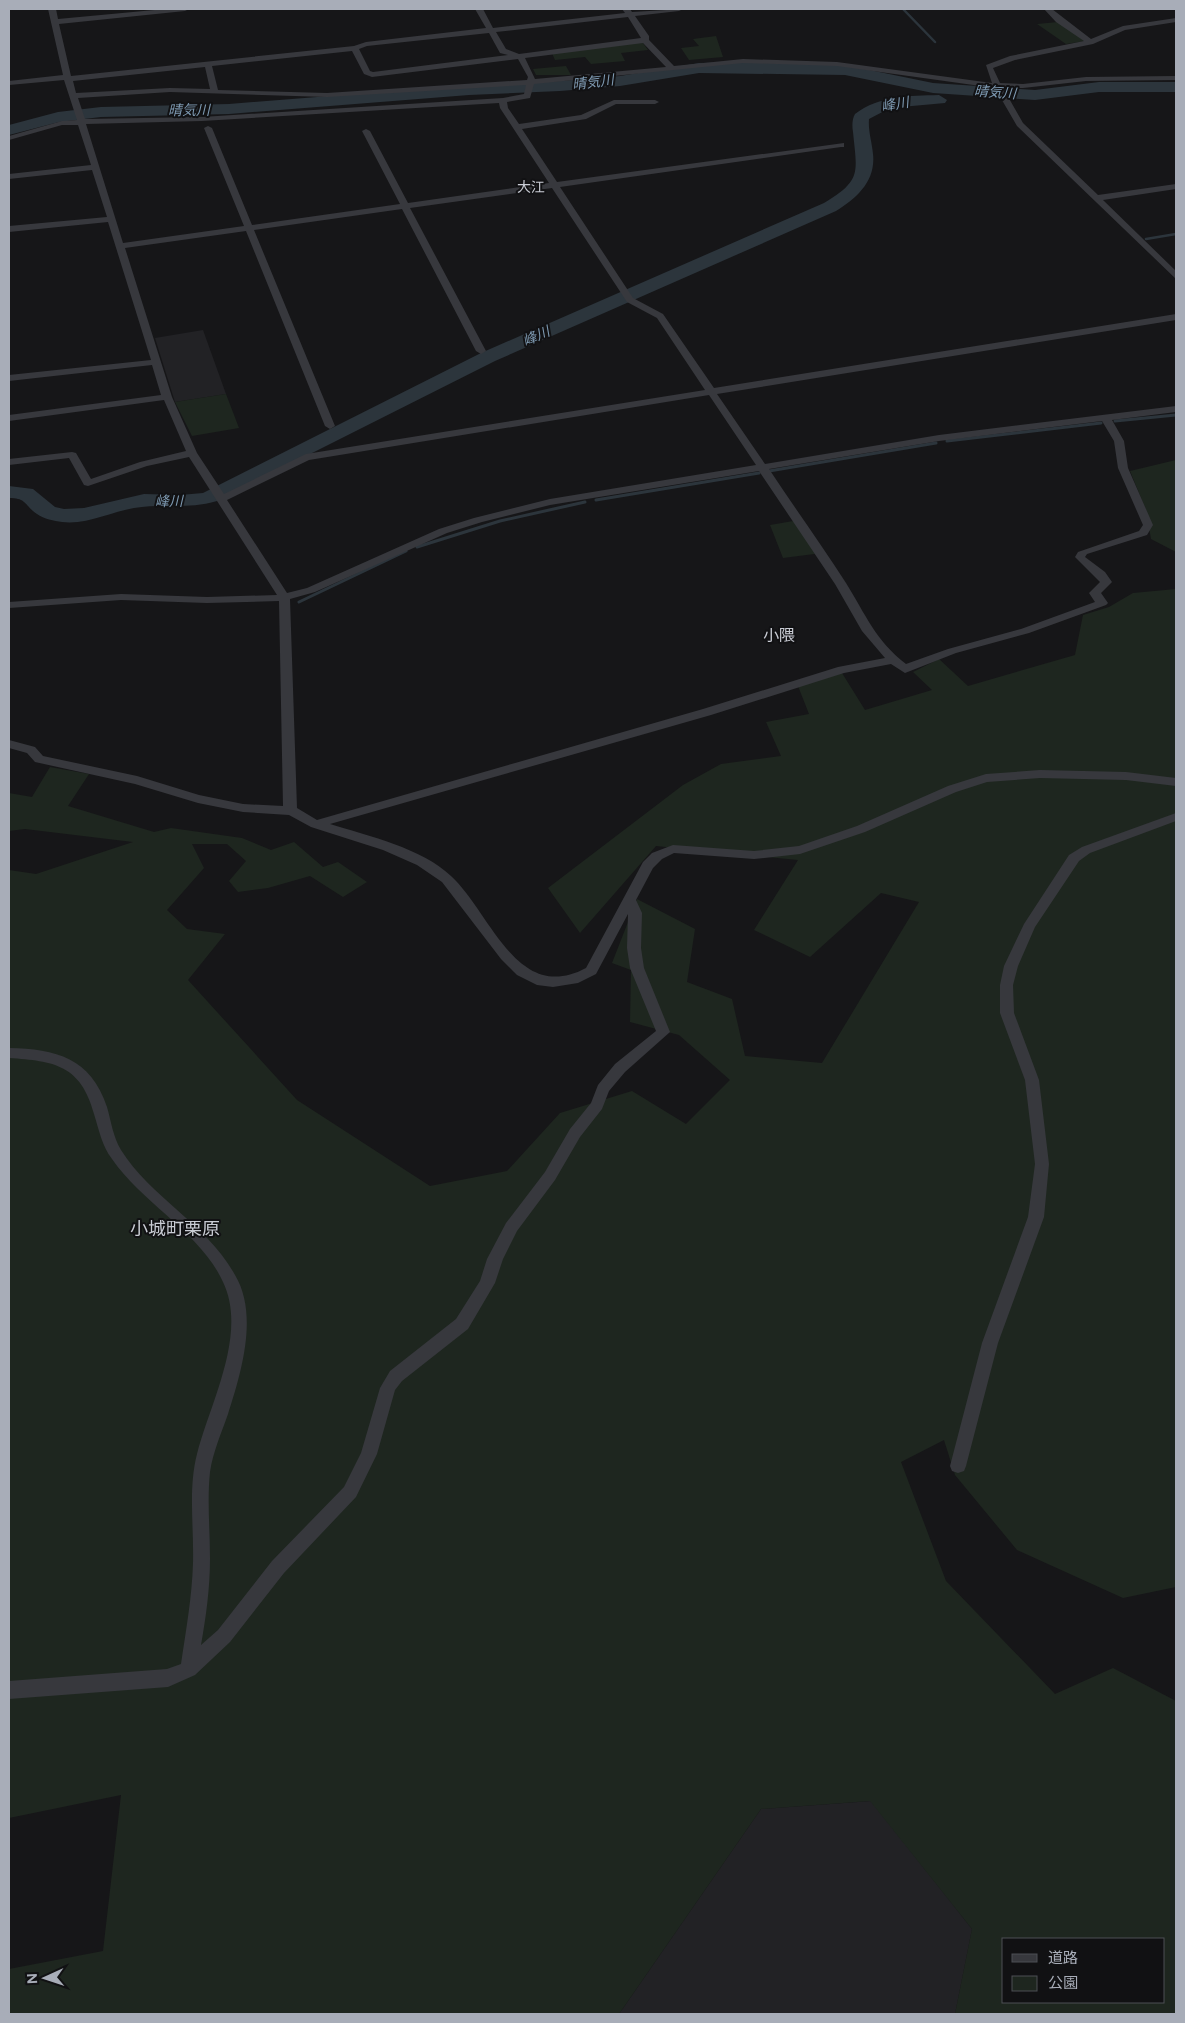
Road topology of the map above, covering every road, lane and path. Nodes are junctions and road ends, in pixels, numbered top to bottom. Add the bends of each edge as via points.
1 (52, 9) edge
2 (185, 9) edge
3 (479, 9) edge
4 (679, 9) edge
5 (1048, 9) edge
6 (628, 11) edge
7 (1176, 20) edge
8 (55, 22) junction
9 (492, 30) junction
10 (645, 40) junction
11 (1090, 42) junction
12 (355, 48) junction
13 (521, 56) junction
14 (208, 64) junction
15 (671, 68) junction
16 (68, 78) junction
17 (1176, 78) edge
18 (530, 82) junction
19 (9, 83) edge
20 (1000, 86) junction
21 (215, 92) junction
22 (73, 96) junction
23 (503, 100) junction
24 (655, 102) dead end
25 (81, 122) junction
26 (517, 126) junction
27 (208, 128) dead end
28 (366, 132) dead end
29 (9, 138) edge
30 (841, 145) dead end
31 (95, 167) junction
32 (9, 177) edge
33 (555, 186) junction
34 (1176, 186) edge
35 (1097, 198) junction
36 (405, 206) junction
37 (111, 219) junction
38 (249, 228) junction
39 (9, 230) edge
40 (119, 246) junction
41 (1176, 276) edge
42 (1176, 317) edge
43 (481, 351) dead end
44 (155, 362) junction
45 (9, 378) edge
46 (710, 391) junction
47 (167, 397) junction
48 (1176, 409) edge
49 (9, 418) edge
50 (1106, 419) junction
51 (330, 426) dead end
52 (192, 453) junction
53 (9, 462) edge
54 (762, 468) junction
55 (222, 499) junction
56 (284, 598) junction
57 (9, 605) edge
58 (892, 660) junction
59 (9, 744) edge
60 (1176, 782) edge
61 (292, 811) junction
62 (1176, 817) edge
63 (315, 824) junction
64 (628, 900) junction
65 (9, 1053) edge
66 (958, 1466) dead end
67 (189, 1669) junction
68 (9, 1690) edge

1 - 8 street
2 - 8 street
3 - 9 street
4 - 6 street
5 - 11 street
6 - 9 street
6 - 10 street
7 - 11 street via 1123,28
8 - 16 street
9 - 12 street via 366,44
9 - 13 street via 503,51
10 - 13 street
10 - 15 street
11 - 20 street via 994,64 989,70
12 - 13 street via 367,72 372,75
12 - 14 street
13 - 18 street via 532,77
14 - 16 street
14 - 21 street
15 - 18 street
15 - 20 street via 721,62 790,61
16 - 19 street
16 - 22 street
17 - 20 street via 1086,79
18 - 21 street via 309,95
18 - 23 street via 527,96
20 - 35 street via 1020,124
21 - 22 street via 134,91
22 - 25 street
23 - 25 street via 212,119
23 - 26 street via 504,108
24 - 26 street via 614,102 583,117
25 - 29 street
25 - 31 street
26 - 33 street
27 - 38 street
28 - 36 street
30 - 33 street
31 - 32 street
31 - 37 street
33 - 36 street
33 - 46 street via 623,291 630,300 660,316
34 - 35 street
35 - 41 street
36 - 38 street
36 - 43 street
37 - 39 street
37 - 40 street
38 - 40 street
38 - 51 street
40 - 44 street
42 - 46 street
44 - 45 street
44 - 47 street
46 - 54 street
46 - 55 street via 306,457
47 - 49 street
47 - 52 street
48 - 50 street
50 - 54 street via 939,438
50 - 58 street via 1119,441 1123,468 1148,525 1143,533 1080,556 1084,564 1104,576 1106,582 1095,593 1102,603 1025,631 952,651 905,670
52 - 53 street via 144,464 88,483 72,455
52 - 55 street
54 - 56 street via 550,502 478,520 409,545 311,590
54 - 58 street via 841,584 863,627
55 - 56 street
56 - 57 street via 121,597
56 - 61 street via 289,805
58 - 63 street via 842,670
59 - 61 street via 31,750 40,760 137,780 198,799 243,808
60 - 64 street via 1126,776 1040,774 986,778 800,850 754,855 673,850 657,856 648,865
61 - 63 street
62 - 66 street via 1086,850 1074,858 1024,932 1013,961 1006,1006 1031,1077 1041,1179 1036,1217 990,1343
63 - 64 street via 387,846 447,879 506,956 522,972 537,980 565,982 591,971
64 - 67 street via 635,913 637,968 663,1032 620,1068 603,1089 597,1105 575,1132 550,1176 511,1226 494,1258 487,1283 462,1324 396,1376 384,1402 369,1454 350,1492 278,1567 224,1636
65 - 67 street via 58,1058 77,1070 96,1096 116,1154 207,1248 222,1266 236,1295 235,1347 200,1486 201,1576
67 - 68 street via 168,1678

